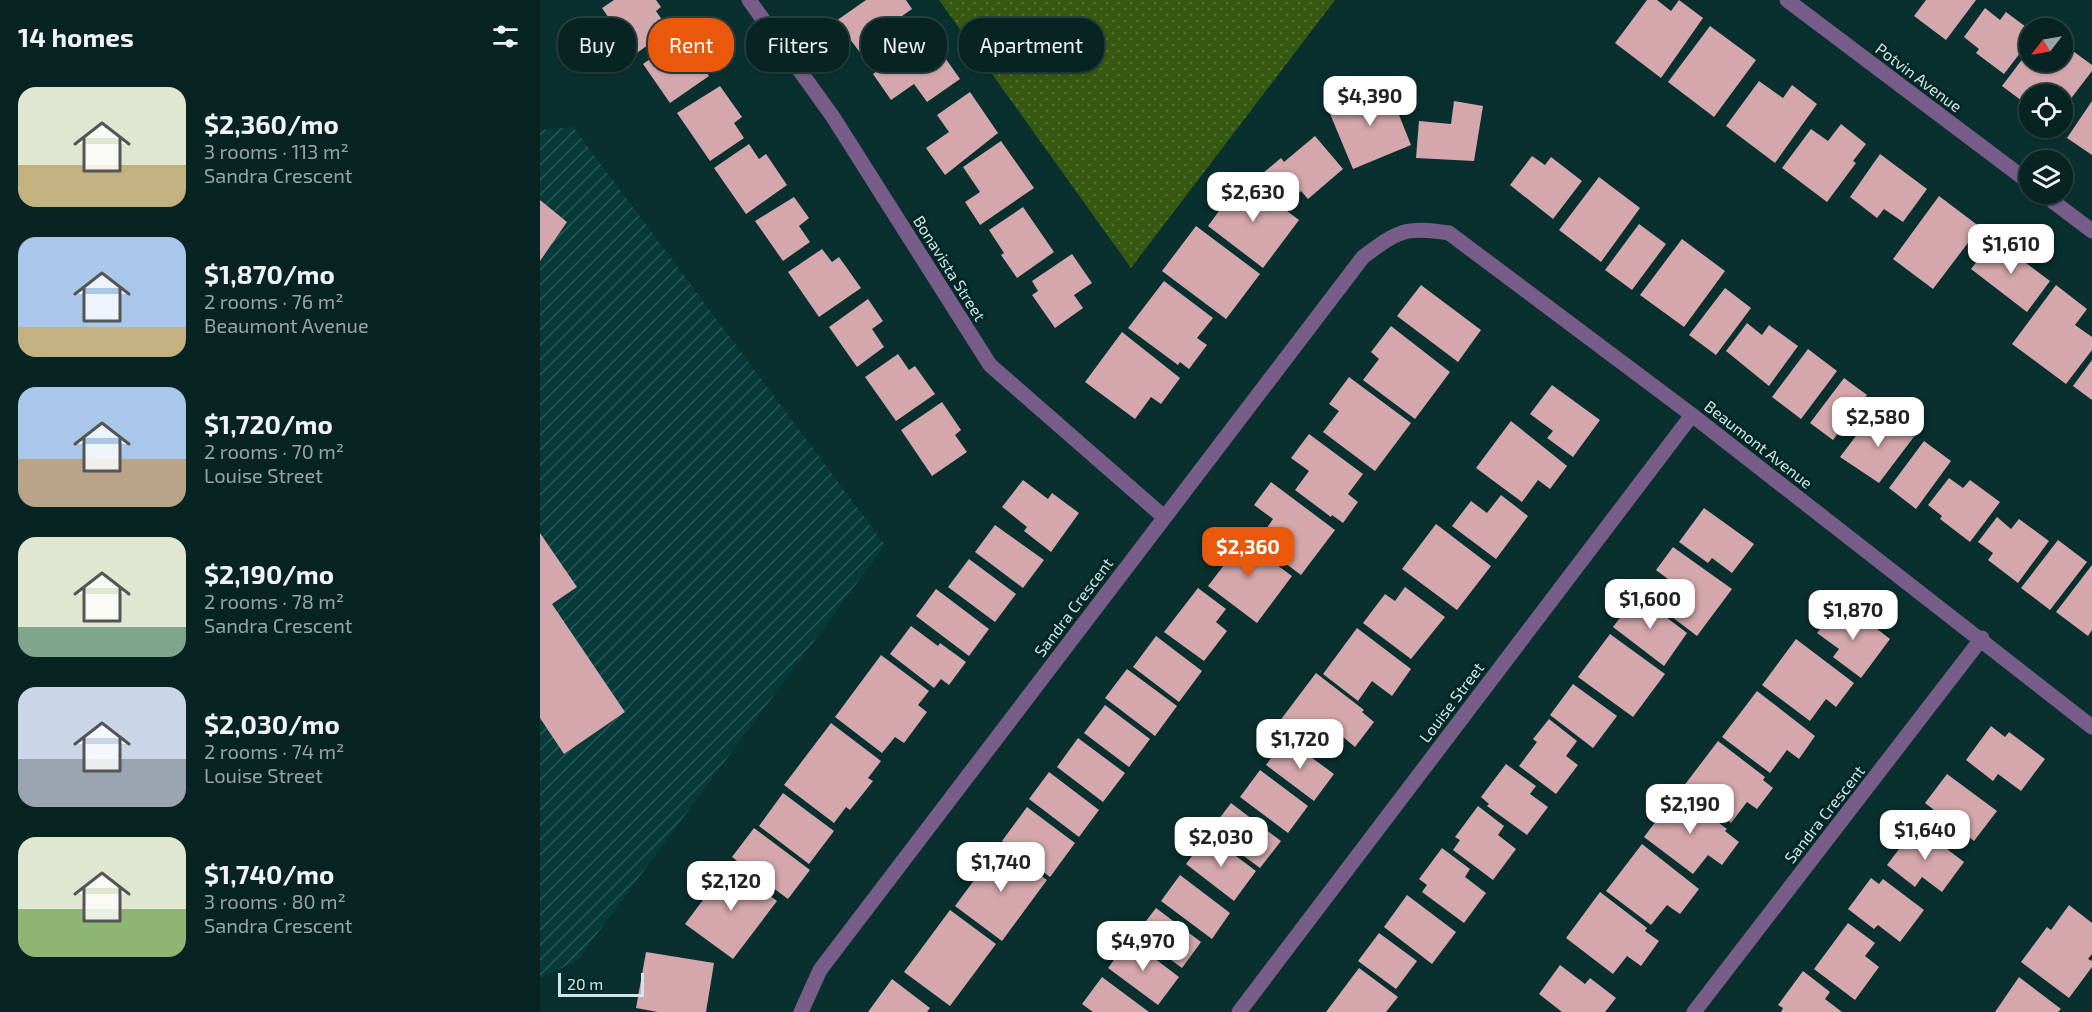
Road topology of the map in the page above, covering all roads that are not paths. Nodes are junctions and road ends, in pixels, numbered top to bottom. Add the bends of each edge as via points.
1 (749, 0) edge
2 (1787, 0) edge
3 (2019, 175) edge
4 (2056, 204) edge
5 (2092, 231) edge
6 (1390, 237) joint
7 (1692, 415) junction
8 (1164, 517) junction
9 (1982, 638) junction
10 (2092, 727) edge
11 (801, 1012) edge
12 (1239, 1012) edge
13 (1694, 1012) edge

1 - 8 street, Bonavista Street via 833,117 990,365
2 - 3 street, Potvin Avenue
4 - 5 street
6 - 7 street, Beaumont Avenue via 1418,228 1449,232
6 - 8 street, Sandra Crescent via 1363,257
7 - 9 street, Beaumont Avenue
7 - 12 street, Louise Street
8 - 11 street, Sandra Crescent via 820,970
9 - 10 street, Beaumont Avenue
9 - 13 street, Sandra Crescent

